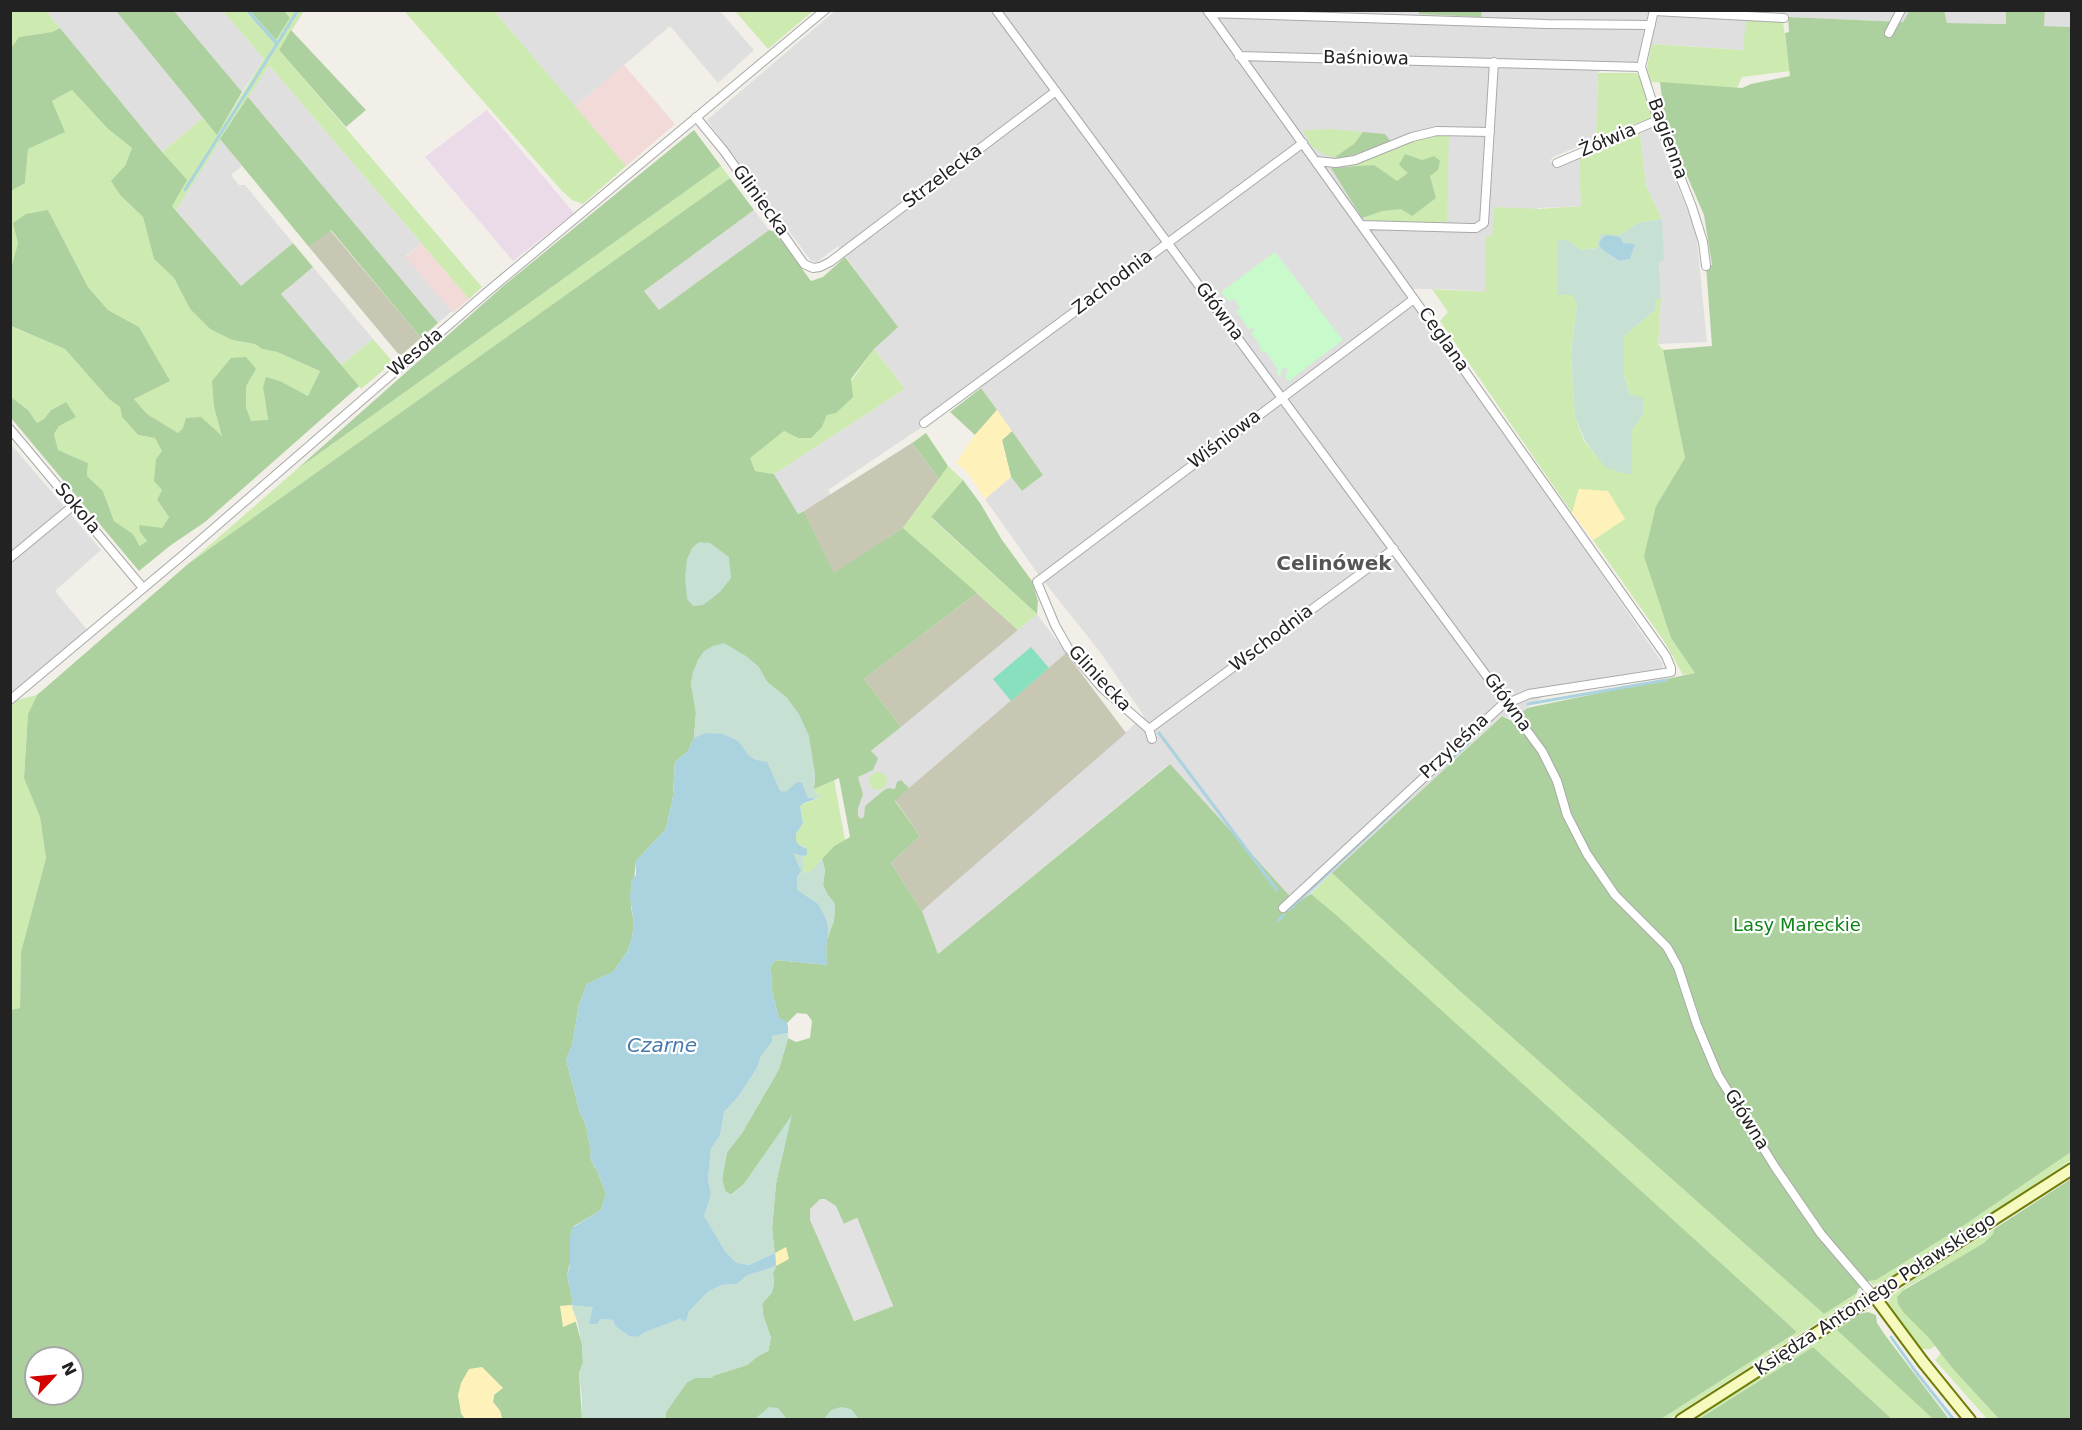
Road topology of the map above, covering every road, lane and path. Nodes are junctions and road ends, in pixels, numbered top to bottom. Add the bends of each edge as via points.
1 (825, 10) edge
2 (996, 10) edge
3 (1901, 10) edge
4 (1654, 11) edge
5 (1208, 12) edge
6 (1784, 18) dead end
7 (1651, 25) junction
8 (1889, 33) dead end
9 (1239, 56) junction
10 (1494, 62) junction
11 (1641, 67) junction
12 (1056, 91) junction
13 (696, 117) junction
14 (1658, 120) junction
15 (1490, 132) junction
16 (1302, 143) junction
17 (1316, 161) junction
18 (1557, 163) dead end
19 (1362, 225) junction
20 (1167, 243) junction
21 (830, 262) joint
22 (1706, 266) dead end
23 (1414, 299) junction
24 (1282, 397) junction
25 (924, 423) dead end
26 (10, 429) edge
27 (74, 505) junction
28 (1394, 549) junction
29 (10, 558) edge
30 (1037, 582) joint
31 (143, 588) junction
32 (1671, 672) joint
33 (10, 700) edge
34 (1508, 703) junction
35 (1149, 729) junction
36 (1152, 739) dead end
37 (1283, 908) dead end
38 (2072, 1169) edge
39 (1874, 1296) junction
40 (1681, 1419) edge
41 (1970, 1419) edge

1 - 13 street, Wesoła
2 - 12 street, Główna
3 - 8 street
4 - 6 street
4 - 7 street
5 - 7 street
5 - 9 street, Ceglana
7 - 11 street
9 - 10 street, Baśniowa
9 - 16 street, Ceglana
10 - 11 street, Baśniowa
10 - 15 street
11 - 14 street, Bagienna
12 - 20 street, Główna
12 - 21 street, Strzelecka
13 - 21 street, Gliniecka via 804,264 813,268
13 - 31 street, Wesoła
14 - 18 street, Żółwia
14 - 22 street, Bagienna via 1692,207
15 - 17 street via 1437,131 1355,160
15 - 19 street via 1485,218 1479,227
16 - 17 street, Ceglana
16 - 20 street, Zachodnia
17 - 19 street, Ceglana
19 - 23 street, Ceglana
20 - 24 street, Główna
20 - 25 street, Zachodnia
23 - 24 street, Wiśniowa
23 - 32 street, Ceglana via 1666,657
24 - 28 street, Główna
24 - 30 street, Wiśniowa
26 - 27 street, Sokola
27 - 29 street
27 - 31 street, Sokola
28 - 34 street, Główna
28 - 35 street, Wschodnia
30 - 35 street, Gliniecka via 1068,648 1102,688
31 - 33 street, Wesoła
32 - 34 street, Przyleśna via 1529,694
34 - 37 street, Przyleśna via 1493,712
34 - 39 street, Główna via 1550,765 1567,815 1587,854 1622,903 1667,947 1678,966 1718,1075 1763,1148 1821,1234
35 - 36 street
38 - 39 main road, Księdza Antoniego Poławskiego
39 - 40 main road, Księdza Antoniego Poławskiego
39 - 41 main road, Główna

